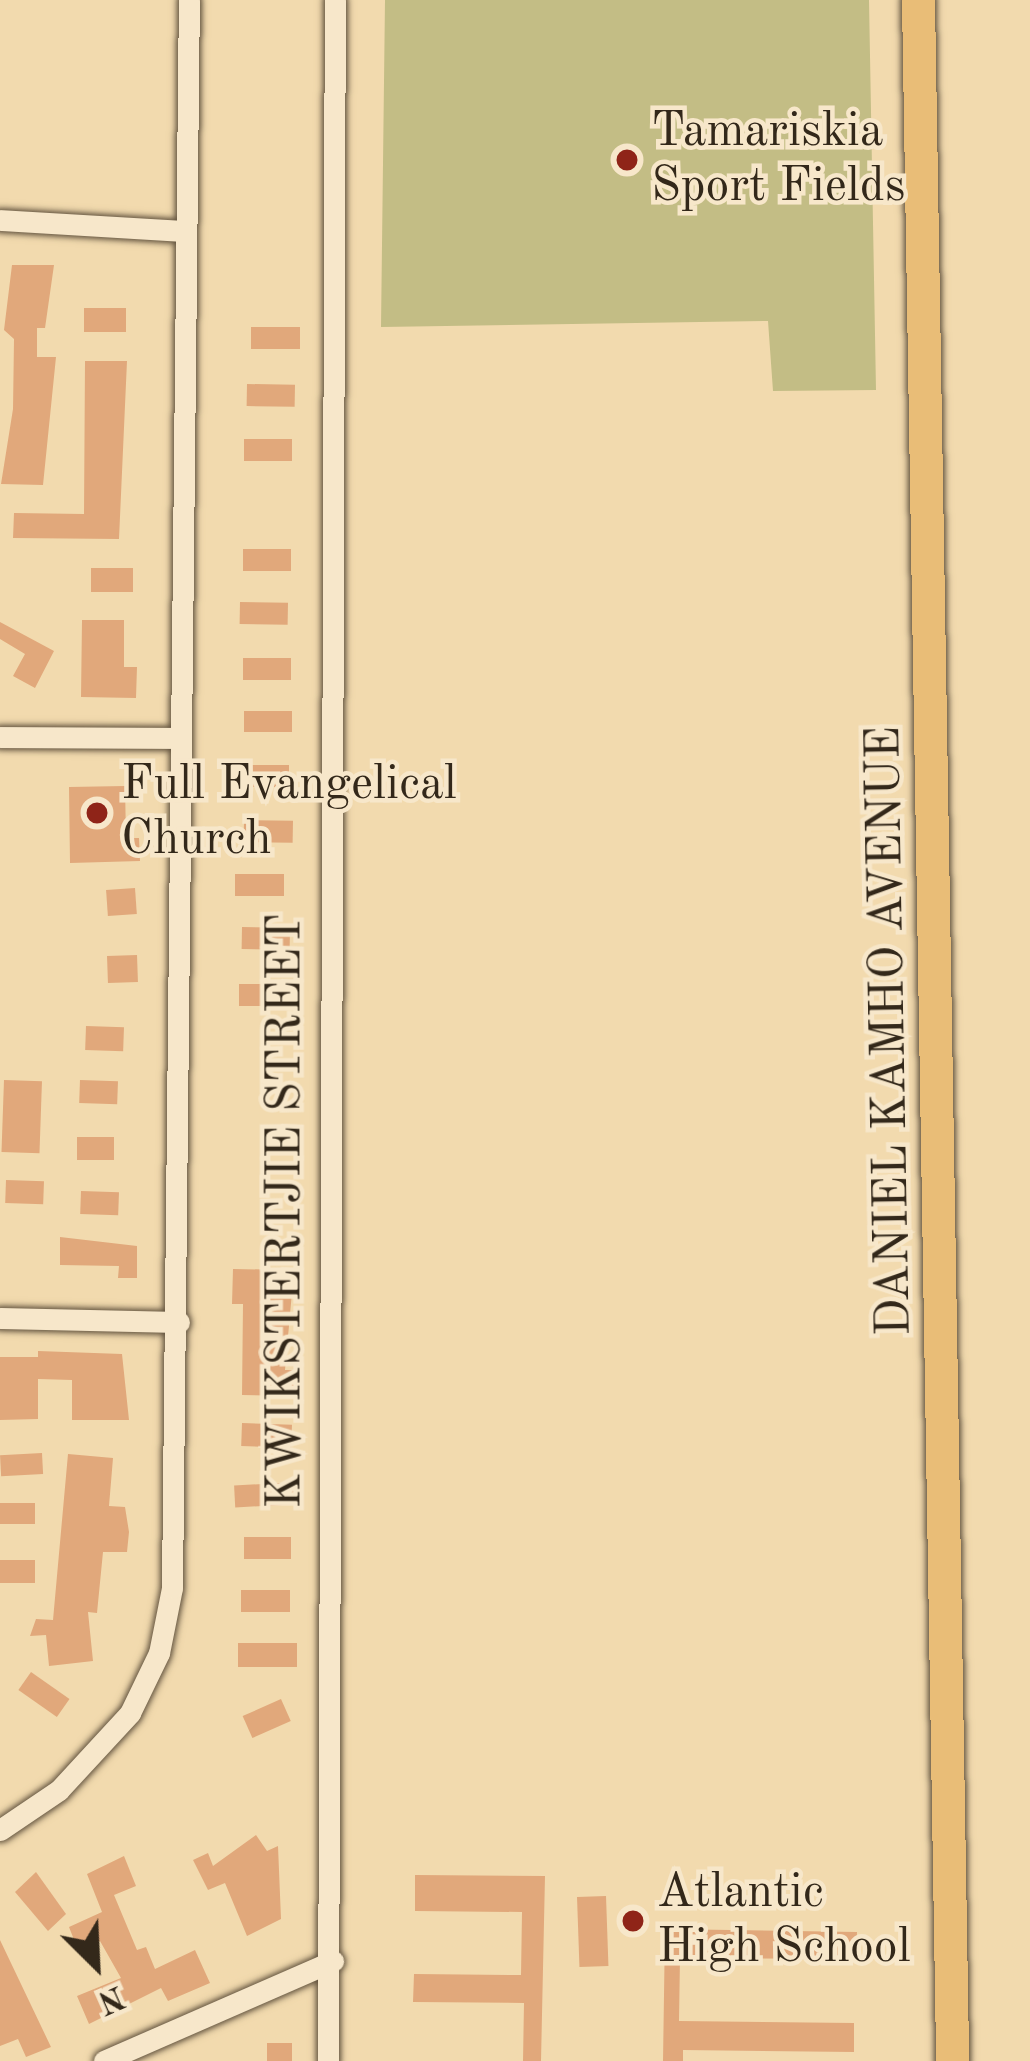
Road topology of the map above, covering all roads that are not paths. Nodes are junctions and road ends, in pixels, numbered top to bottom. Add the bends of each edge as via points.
1 (188, 0) edge
2 (335, 0) edge
3 (919, 0) edge
4 (0, 220) edge
5 (186, 231) junction
6 (0, 737) edge
7 (178, 739) junction
8 (0, 1318) edge
9 (178, 1322) junction
10 (0, 1830) edge
11 (333, 1961) junction
12 (104, 2061) edge
13 (328, 2061) edge
14 (952, 2061) edge

1 - 5 street
2 - 11 street, KWIKSTERTJIE STREET via 327,1188
3 - 14 main road, DANIEL KAMHO AVENUE
4 - 5 street
5 - 7 street
6 - 7 street
7 - 9 street
8 - 9 street
9 - 10 street via 172,1588 159,1653 130,1713 58,1790
11 - 12 street
11 - 13 street, KWIKSTERTJIE STREET

